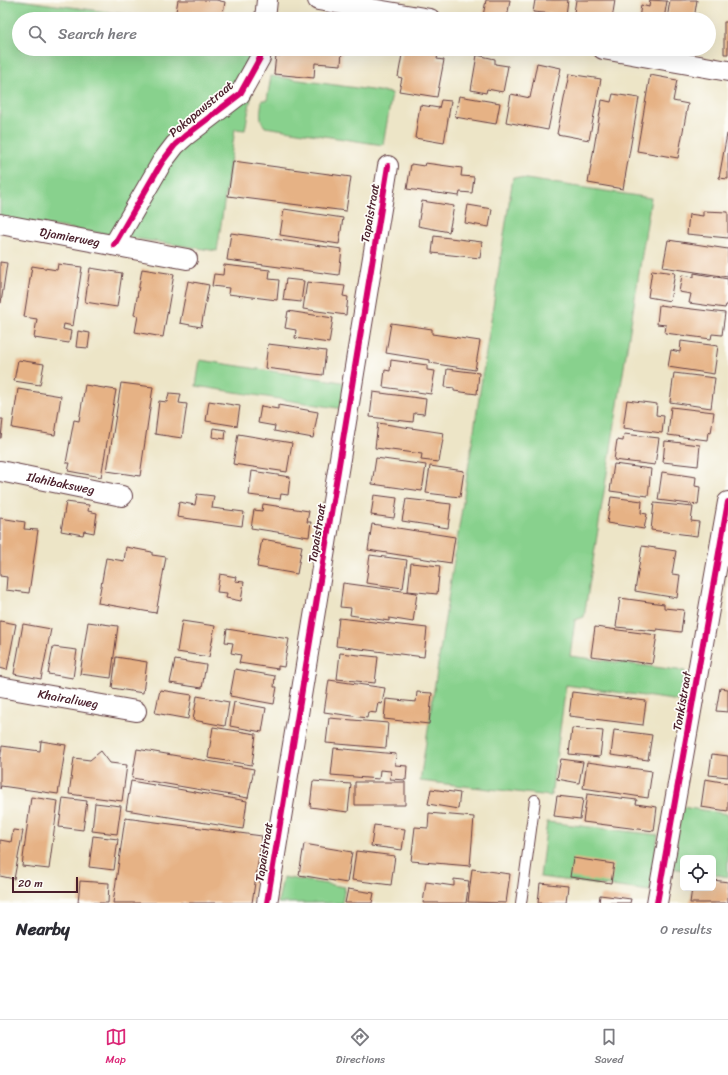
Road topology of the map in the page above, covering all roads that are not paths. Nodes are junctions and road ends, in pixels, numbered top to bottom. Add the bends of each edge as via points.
1 (267, 0) edge
2 (318, 0) edge
3 (266, 12) edge
4 (389, 12) edge
5 (260, 56) edge
6 (643, 56) edge
7 (728, 71) edge
8 (388, 166) dead end
9 (0, 224) edge
10 (114, 245) junction
11 (187, 259) dead end
12 (0, 471) edge
13 (122, 496) dead end
14 (728, 502) edge
15 (0, 687) edge
16 (136, 711) dead end
17 (535, 800) dead end
18 (267, 903) edge
19 (521, 903) edge
20 (657, 903) edge

1 - 3 street
2 - 4 street
5 - 10 street, Pokopawstraat via 240,94 175,145 162,162
6 - 7 street
8 - 18 street, Tapaistraat
9 - 10 street, Djamierweg
10 - 11 street, Djamierweg
12 - 13 street, Ilahibaksweg
14 - 20 street, Tonkistraat
15 - 16 street, Khairaliweg
17 - 19 lane

